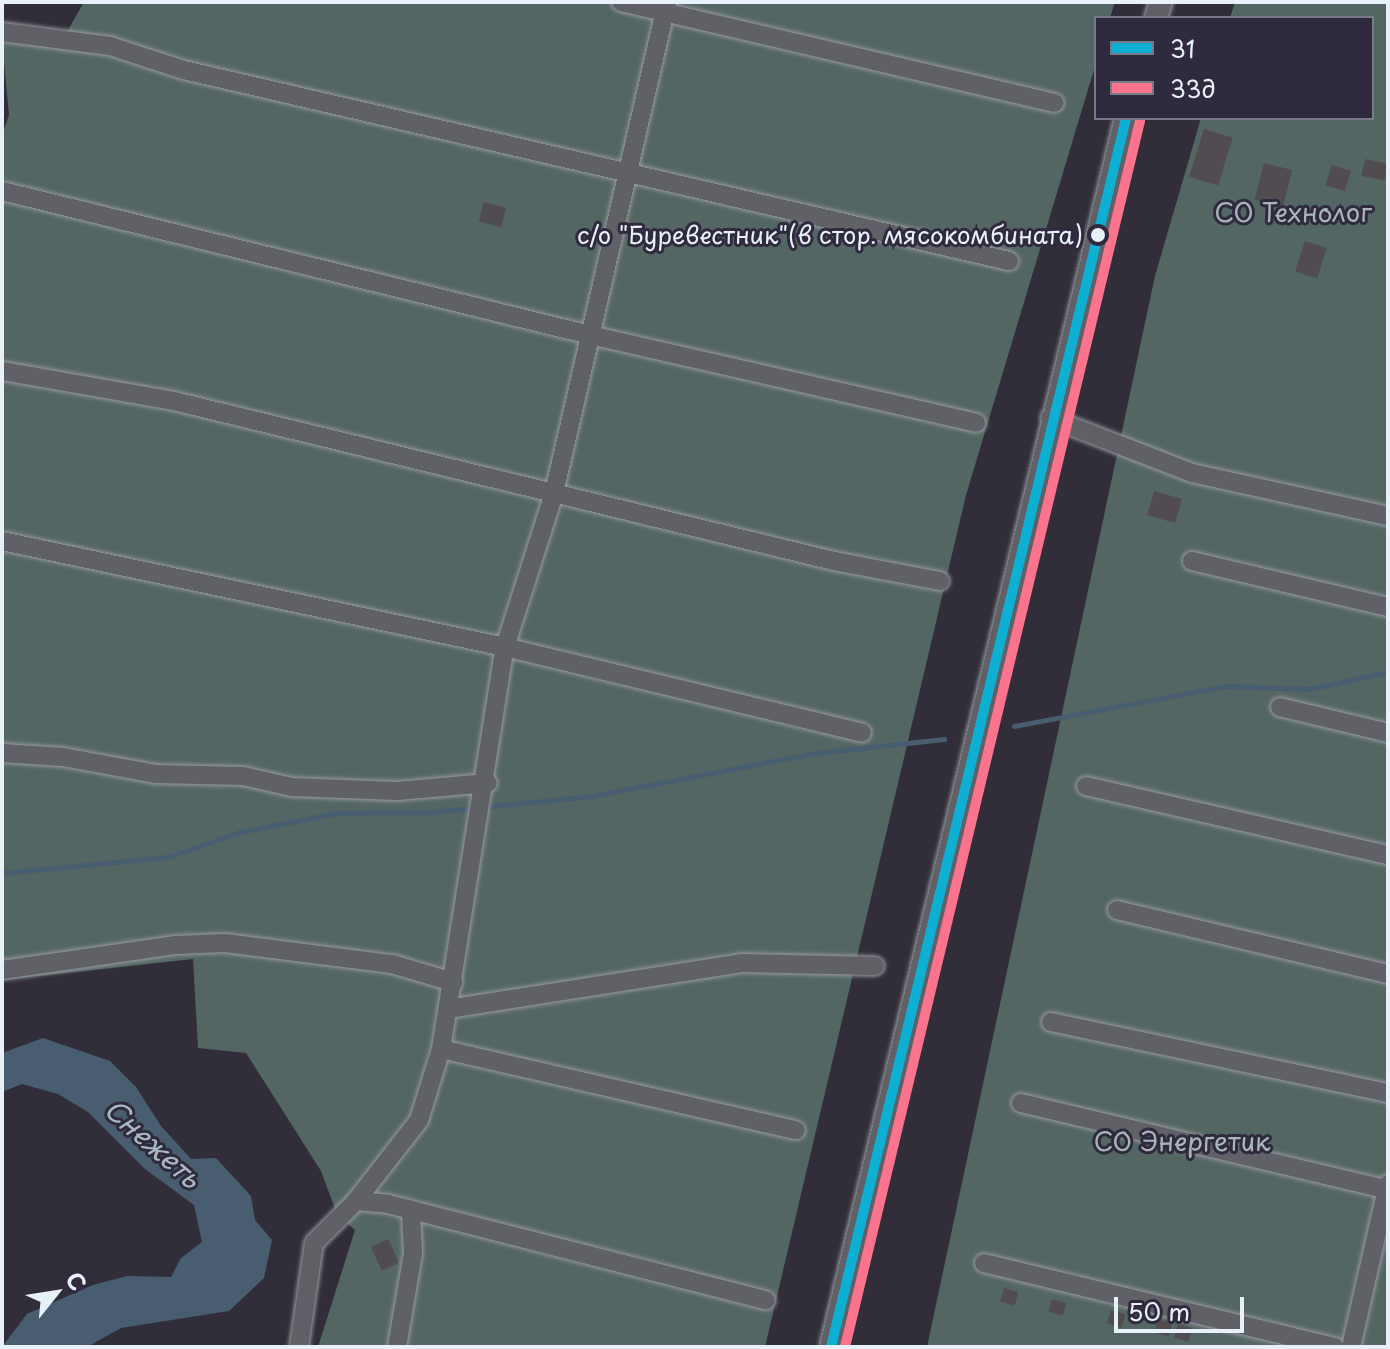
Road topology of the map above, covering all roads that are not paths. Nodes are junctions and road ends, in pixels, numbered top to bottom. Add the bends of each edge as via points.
1 (621, 2) edge
2 (666, 7) edge
3 (2, 32) edge
4 (1054, 103) dead end
5 (1125, 120) edge
6 (628, 172) junction
7 (2, 191) edge
8 (1009, 261) dead end
9 (590, 335) junction
10 (2, 371) edge
11 (1050, 418) junction
12 (976, 423) dead end
13 (554, 493) junction
14 (1388, 516) edge
15 (2, 541) edge
16 (1192, 561) dead end
17 (940, 581) dead end
18 (1388, 607) edge
19 (505, 647) junction
20 (1280, 707) dead end
21 (862, 733) dead end
22 (1388, 733) edge
23 (2, 753) edge
24 (488, 783) junction
25 (1086, 786) dead end
26 (1388, 855) edge
27 (1117, 910) dead end
28 (875, 966) dead end
29 (2, 970) edge
30 (1388, 974) edge
31 (453, 982) junction
32 (448, 1009) junction
33 (1051, 1022) dead end
34 (441, 1049) junction
35 (1388, 1093) edge
36 (1021, 1103) dead end
37 (796, 1130) dead end
38 (1388, 1188) edge
39 (356, 1201) junction
40 (411, 1213) junction
41 (984, 1263) dead end
42 (766, 1300) dead end
43 (299, 1347) edge
44 (397, 1347) edge
45 (831, 1347) edge
46 (1335, 1347) edge
47 (1351, 1347) edge

1 - 2 street
2 - 4 street
2 - 6 street
3 - 6 street via 110,46 184,70
5 - 11 main road
6 - 8 street
6 - 9 street
7 - 9 street
9 - 12 street
9 - 13 street
10 - 13 street via 174,401
11 - 14 street via 1192,473
11 - 45 main road
13 - 17 street
13 - 19 street
15 - 19 street
16 - 18 street
19 - 21 street
19 - 24 street
20 - 22 street
23 - 24 street via 156,774 243,776 292,787 397,791
24 - 31 street
25 - 26 street
27 - 30 street
28 - 32 street via 741,963
29 - 31 street via 225,943 392,964
31 - 32 street
32 - 34 street
33 - 35 street
34 - 37 street
34 - 39 street via 419,1120
36 - 38 street
38 - 47 street
39 - 40 street
39 - 43 street via 314,1243
40 - 42 street
40 - 44 street via 413,1253
41 - 46 street

